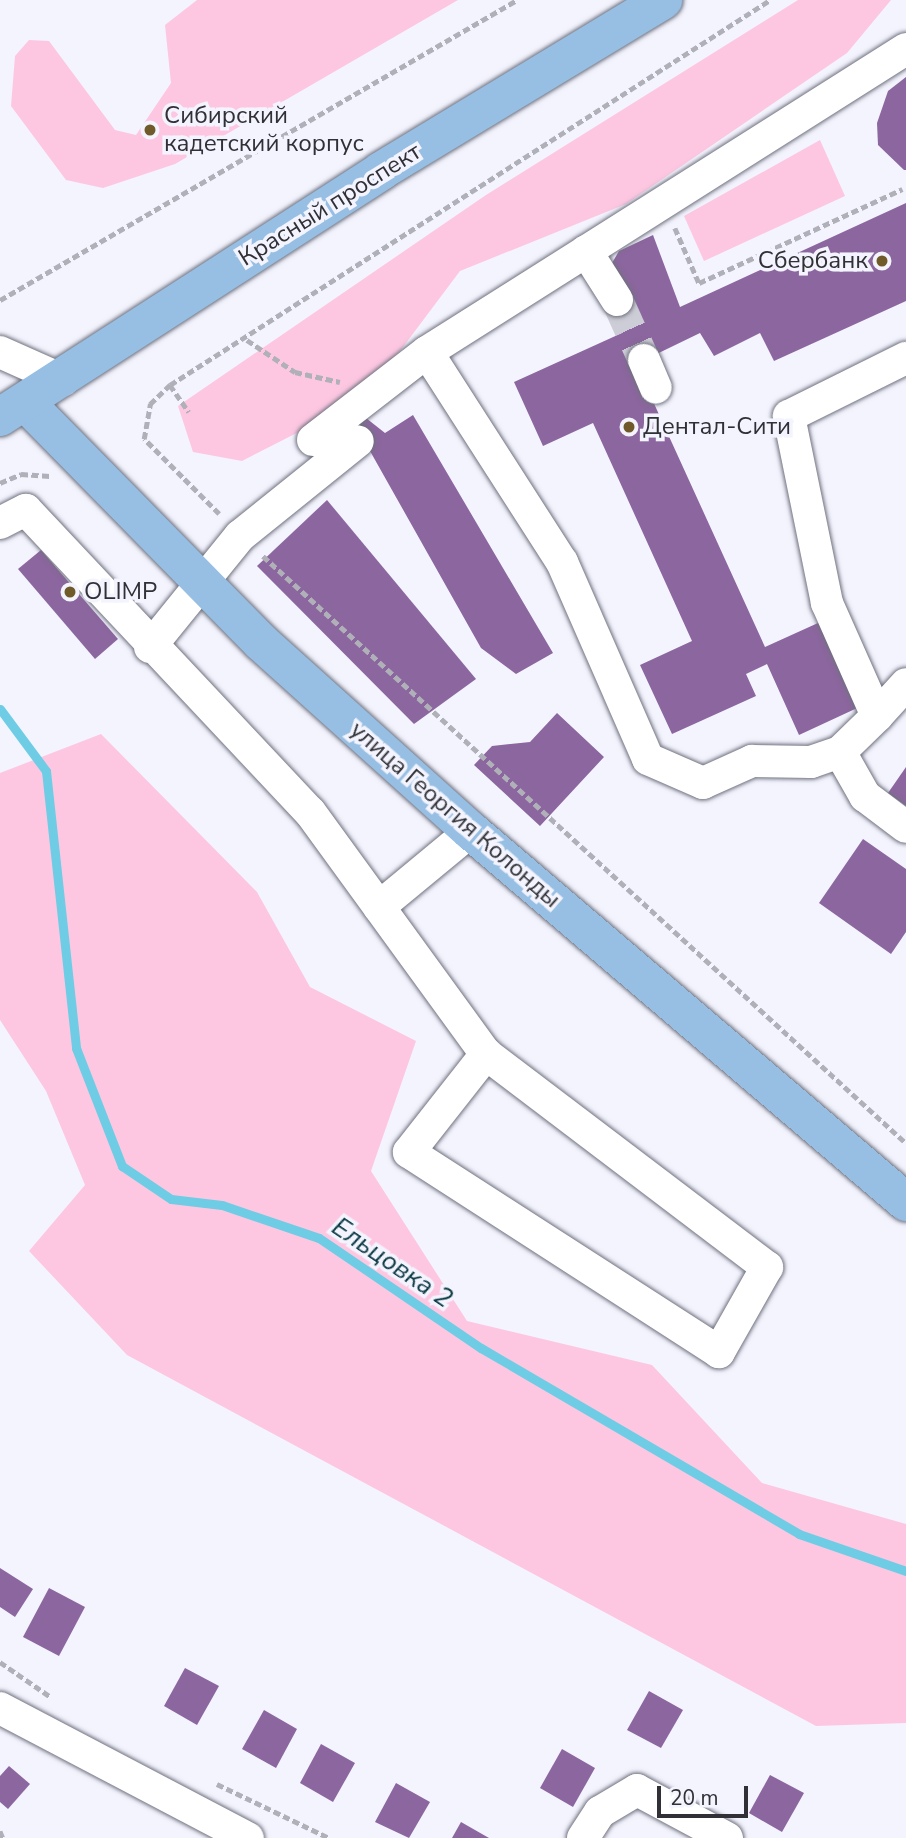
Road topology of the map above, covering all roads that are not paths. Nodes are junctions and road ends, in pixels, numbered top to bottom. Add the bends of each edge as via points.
1 (663, 0) edge
2 (906, 49) edge
3 (586, 251) junction
4 (613, 286) tunnel mouth
5 (0, 352) edge
6 (427, 352) junction
7 (906, 358) edge
8 (63, 380) junction
9 (13, 410) edge
10 (355, 426) junction
11 (313, 439) dead end
12 (0, 523) edge
13 (200, 582) junction
14 (150, 647) junction
15 (906, 684) edge
16 (877, 716) junction
17 (840, 752) junction
18 (906, 827) edge
19 (471, 831) junction
20 (379, 907) junction
21 (486, 1054) junction
22 (906, 1202) edge
23 (0, 1708) edge
24 (248, 1838) edge
25 (583, 1838) edge
26 (727, 1838) edge

1 - 8 main road, Красный проспект via 381,171
2 - 3 street
3 - 4 street
3 - 6 street
5 - 8 street
6 - 10 street
6 - 17 street via 562,562 648,759 703,783 752,761 811,762
7 - 16 street via 789,416 827,603
8 - 9 main road, Красный проспект
9 - 13 main road, улица Георгия Колонды
10 - 11 street
10 - 13 street via 240,536
12 - 14 street via 26,509
13 - 14 street
13 - 19 main road, улица Георгия Колонды
14 - 20 street via 310,812
15 - 16 street
16 - 17 street
17 - 18 street via 865,796
19 - 20 street
19 - 22 main road, улица Георгия Колонды
20 - 21 street
21 - 21 street via 767,1267 719,1352 409,1152
23 - 24 street
25 - 26 street via 600,1812 637,1790

